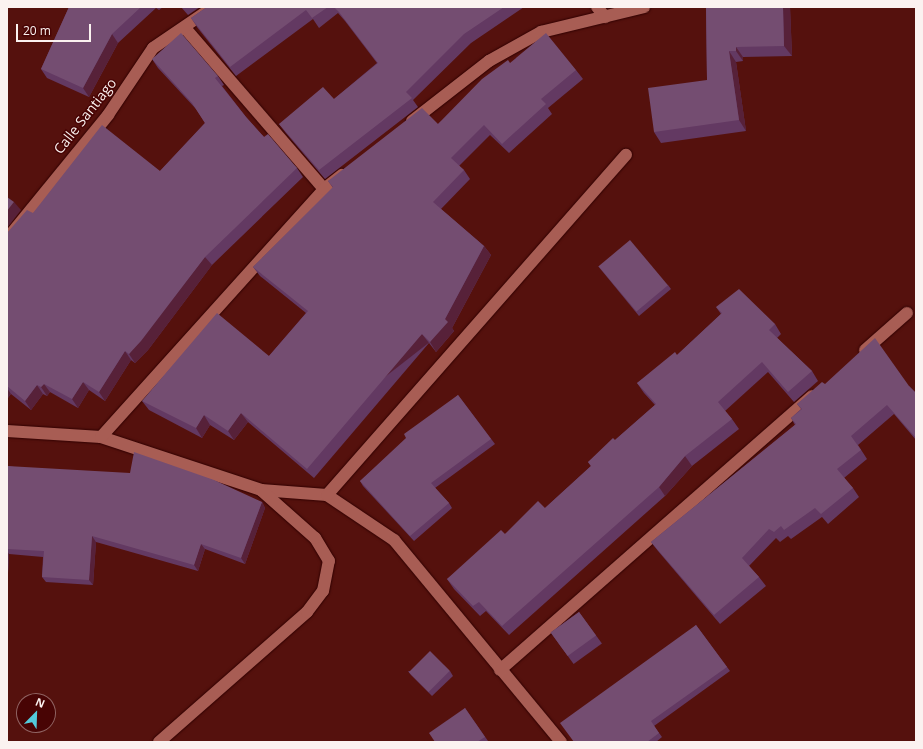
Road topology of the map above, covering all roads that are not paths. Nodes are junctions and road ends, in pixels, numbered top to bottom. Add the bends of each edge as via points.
1 (213, 7) edge
2 (597, 7) edge
3 (644, 7) edge
4 (605, 17) junction
5 (185, 28) junction
6 (403, 128) edge
7 (626, 155) dead end
8 (354, 166) edge
9 (324, 189) junction
10 (7, 239) edge
11 (907, 312) dead end
12 (854, 360) edge
13 (824, 386) edge
14 (7, 431) edge
15 (101, 437) junction
16 (261, 490) junction
17 (327, 495) junction
18 (500, 670) junction
19 (159, 742) edge
20 (561, 742) edge

1 - 5 street, Calle Santiago
2 - 4 street
3 - 4 street
4 - 6 street via 542,32 488,61
5 - 9 street
5 - 10 street, Calle Santiago via 153,48 108,116
7 - 17 street
8 - 9 street
9 - 15 street
11 - 12 street
13 - 18 street
14 - 15 street
15 - 16 street
16 - 17 street
16 - 19 street via 315,538 328,561 323,592 307,612
17 - 18 street via 394,540
18 - 20 street

